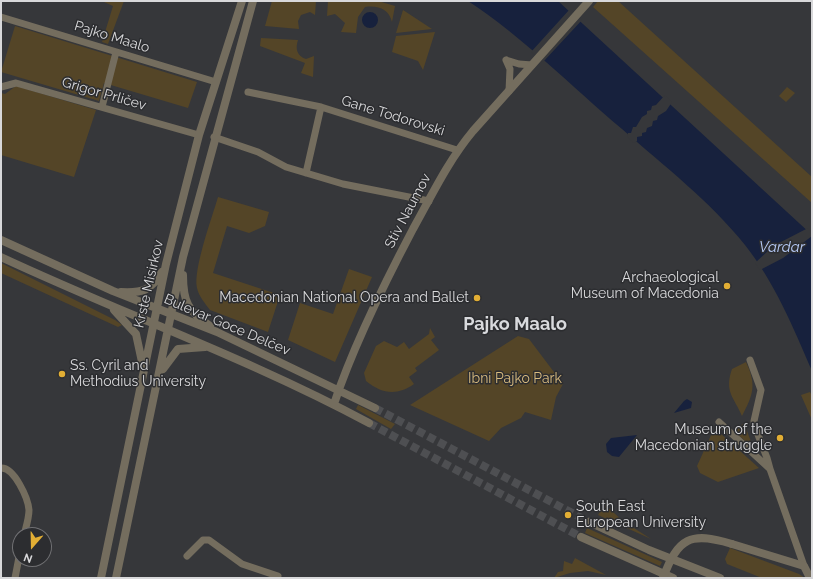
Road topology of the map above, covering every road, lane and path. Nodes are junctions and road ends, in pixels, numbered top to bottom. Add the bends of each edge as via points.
1 (242, 1) edge
2 (252, 1) edge
3 (586, 4) edge
4 (1, 17) edge
5 (116, 52) junction
6 (532, 64) junction
7 (216, 82) junction
8 (1, 86) edge
9 (510, 91) junction
10 (248, 92) dead end
11 (102, 107) junction
12 (321, 107) junction
13 (199, 135) junction
14 (214, 138) junction
15 (457, 150) junction
16 (306, 173) junction
17 (428, 201) junction
18 (1, 240) edge
19 (1, 257) edge
20 (183, 257) junction
21 (166, 264) junction
22 (113, 291) junction
23 (105, 304) junction
24 (156, 308) junction
25 (172, 314) junction
26 (153, 324) junction
27 (168, 330) junction
28 (217, 332) junction
29 (212, 348) junction
30 (750, 360) dead end
31 (142, 372) junction
32 (159, 377) junction
33 (339, 390) junction
34 (334, 404) junction
35 (375, 408) tunnel mouth
36 (719, 422) dead end
37 (369, 423) tunnel mouth
38 (1, 468) edge
39 (770, 469) junction
40 (589, 522) tunnel mouth
41 (26, 527) edge
42 (581, 537) tunnel mouth
43 (187, 556) dead end
44 (804, 566) junction
45 (17, 567) edge
46 (278, 576) dead end
47 (15, 578) edge
48 (101, 578) edge
49 (116, 578) edge
50 (663, 578) edge
51 (673, 578) edge
52 (720, 578) edge
53 (810, 578) edge

1 - 7 street, Krste Misirkov
2 - 14 street, Krste Misirkov
3 - 6 street, Stiv Naumov
4 - 5 street, Pajko Maalo
5 - 7 street, Pajko Maalo
5 - 11 street
6 - 9 street, Stiv Naumov
6 - 9 street via 506,60 510,69
7 - 13 street, Krste Misirkov
8 - 11 street, Grigor Prličev via 16,83
9 - 15 street, Stiv Naumov
10 - 12 street, Gane Todorovski
11 - 13 street, Grigor Prličev
12 - 15 street, Gane Todorovski
12 - 16 street, Gane Todorovski
13 - 21 street, Krste Misirkov
14 - 16 street via 258,152 286,167
14 - 20 street, Krste Misirkov
15 - 17 street, Stiv Naumov
16 - 17 street via 342,184
17 - 33 street, Stiv Naumov via 395,264
18 - 22 street, Bulevar Goce Delčev
19 - 23 street, Bulevar Goce Delčev
20 - 25 street, Krste Misirkov
20 - 28 street via 183,286 188,307
21 - 22 street via 156,281 145,291
21 - 24 street, Krste Misirkov
22 - 24 street, Bulevar Goce Delčev
23 - 26 street, Bulevar Goce Delčev
23 - 31 street via 118,312 136,334
24 - 25 street, Bulevar Goce Delčev
24 - 26 street, Krste Misirkov
25 - 27 street, Krste Misirkov
25 - 28 street, Bulevar Goce Delčev
26 - 27 street, Bulevar Goce Delčev
26 - 31 street, Krste Misirkov
27 - 29 street, Bulevar Goce Delčev
27 - 32 street, Krste Misirkov
28 - 33 street, Bulevar Goce Delčev
29 - 32 street via 178,349
29 - 34 street, Bulevar Goce Delčev
30 - 39 street via 761,390 755,427
31 - 48 street, Krste Misirkov
32 - 49 street, Krste Misirkov
33 - 34 street, Stiv Naumov
33 - 35 street, Bulevar Goce Delčev
34 - 37 street, Bulevar Goce Delčev
36 - 39 street
38 - 41 street via 13,473 27,500 29,510
39 - 44 street
40 - 52 street via 649,550
42 - 51 street
43 - 46 street via 203,540 209,540 242,564
44 - 50 street, bridge via 703,538 687,541 675,552
44 - 53 street
45 - 47 street

